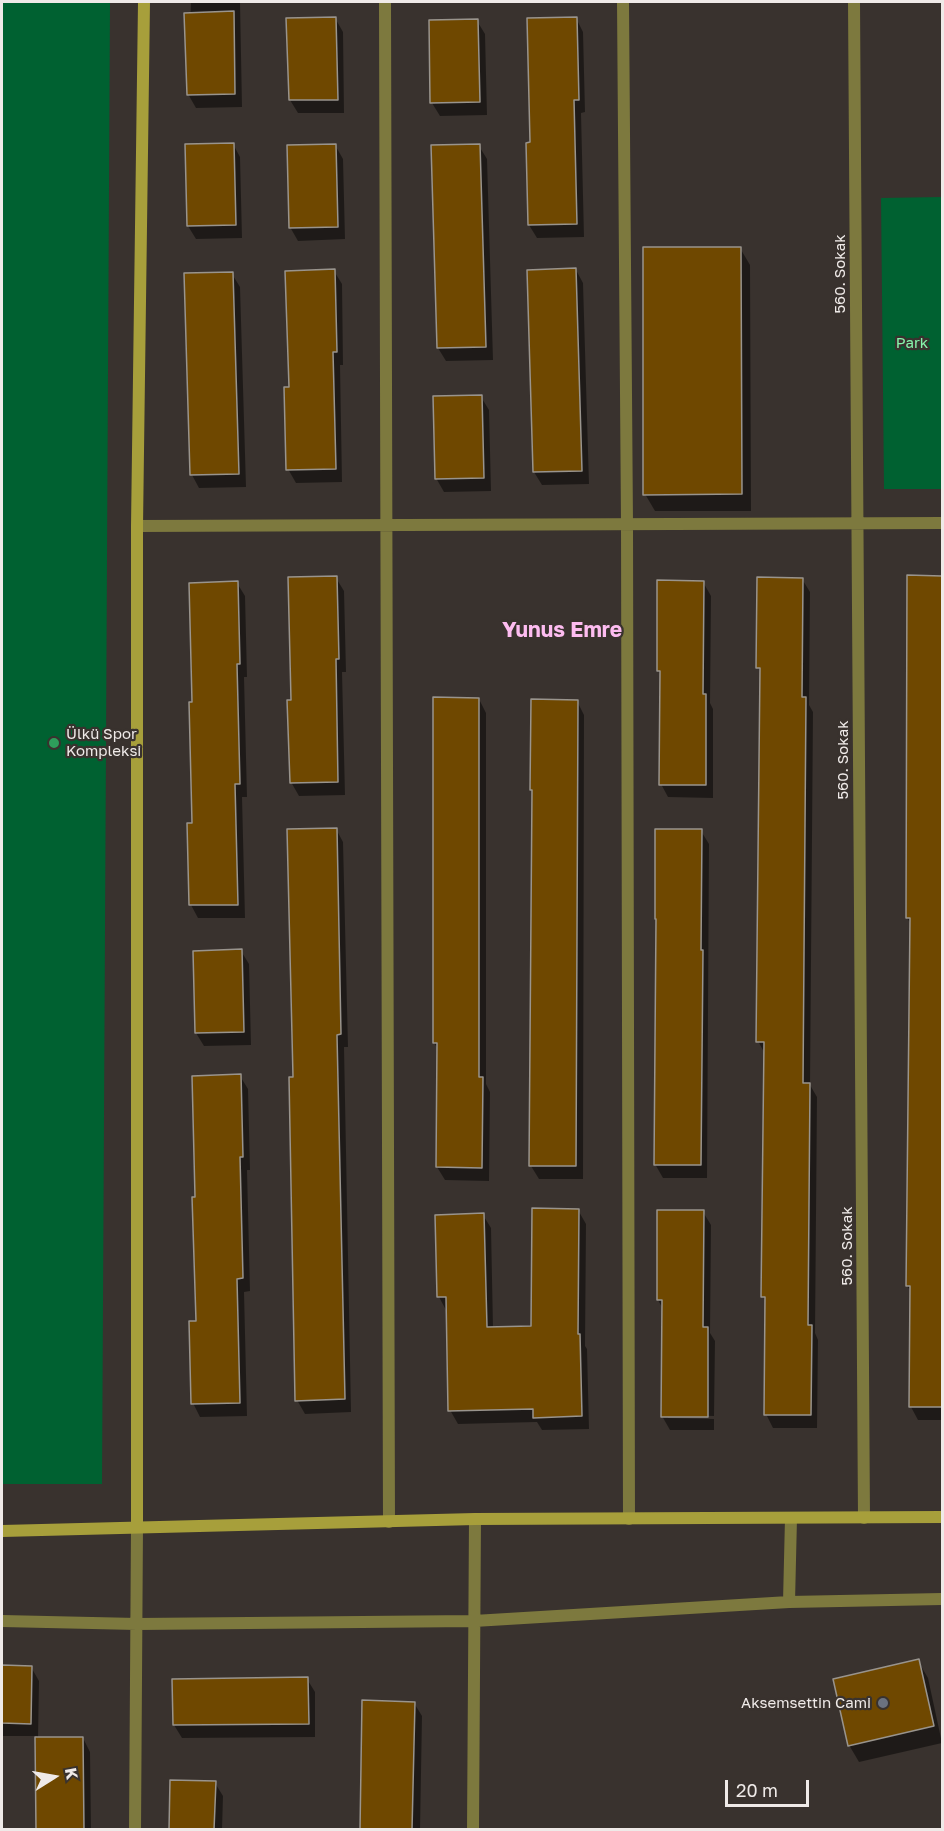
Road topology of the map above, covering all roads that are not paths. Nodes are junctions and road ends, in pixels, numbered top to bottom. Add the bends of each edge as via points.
1 (144, 2) edge
2 (385, 2) edge
3 (623, 2) edge
4 (854, 2) edge
5 (942, 523) edge
6 (627, 524) junction
7 (856, 524) junction
8 (386, 525) junction
9 (137, 526) junction
10 (942, 1517) edge
11 (791, 1518) junction
12 (864, 1518) junction
13 (475, 1519) junction
14 (629, 1519) junction
15 (389, 1522) junction
16 (137, 1527) junction
17 (2, 1531) edge
18 (942, 1599) edge
19 (789, 1602) junction
20 (2, 1621) edge
21 (474, 1622) junction
22 (137, 1624) junction
23 (135, 1830) edge
24 (473, 1830) edge

1 - 9 street
2 - 8 street
3 - 6 street
4 - 7 street, 560. Sokak
5 - 7 street
6 - 7 street
6 - 8 street
6 - 14 street
7 - 12 street, 560. Sokak
8 - 9 street
8 - 15 street
9 - 16 street
10 - 12 street
11 - 12 street
11 - 14 street
11 - 19 street
13 - 14 street
13 - 15 street
13 - 21 street
15 - 16 street
16 - 17 street
16 - 22 street
18 - 19 street
19 - 21 street
20 - 22 street
21 - 22 street
21 - 24 street
22 - 23 street

